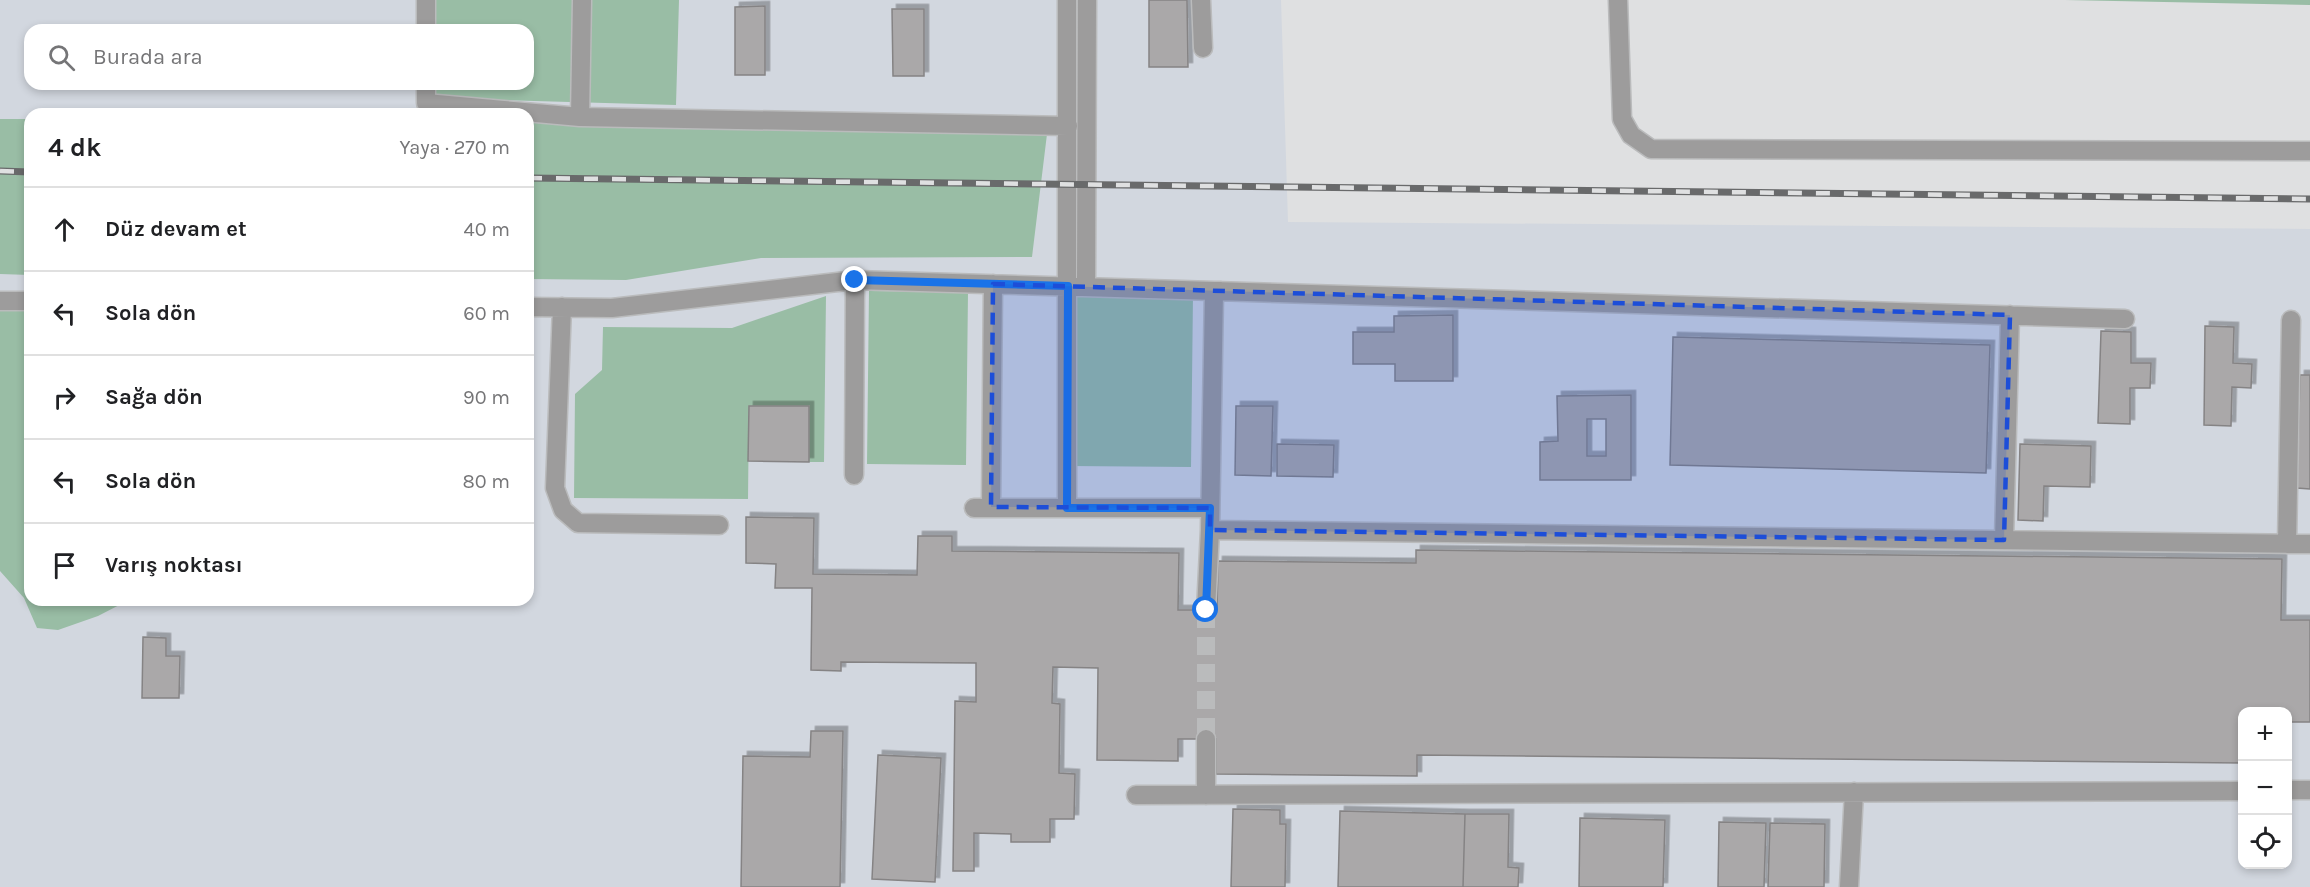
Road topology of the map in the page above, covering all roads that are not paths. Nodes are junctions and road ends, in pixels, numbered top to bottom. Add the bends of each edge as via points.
1 (426, 0) edge
2 (582, 0) edge
3 (1067, 0) edge
4 (1088, 0) edge
5 (1201, 0) edge
6 (1618, 0) edge
7 (426, 24) edge
8 (1203, 48) dead end
9 (426, 90) edge
10 (481, 108) edge
11 (534, 113) edge
12 (580, 117) junction
13 (1068, 126) junction
14 (2310, 151) edge
15 (855, 280) junction
16 (993, 284) junction
17 (1077, 287) junction
18 (1221, 291) junction
19 (0, 301) edge
20 (24, 301) edge
21 (534, 307) edge
22 (562, 307) junction
23 (2010, 315) junction
24 (2125, 319) dead end
25 (2291, 320) dead end
26 (854, 475) dead end
27 (1067, 508) junction
28 (1210, 508) junction
29 (719, 525) dead end
30 (1210, 530) junction
31 (2004, 540) junction
32 (2287, 544) junction
33 (2310, 544) edge
34 (1206, 610) tunnel mouth
35 (1206, 739) tunnel mouth
36 (2292, 790) edge
37 (2310, 790) edge
38 (2238, 791) edge
39 (1854, 792) junction
40 (1136, 795) dead end
41 (1206, 795) junction
42 (1849, 887) edge

1 - 7 street
2 - 12 street
3 - 13 street
4 - 17 street
5 - 8 street
6 - 14 street via 1622,119 1636,141 1651,148
9 - 10 street via 426,103
11 - 12 street
12 - 13 street
13 - 17 street
15 - 16 street
15 - 22 street via 612,308
15 - 26 street
16 - 17 street
16 - 27 street via 983,508
17 - 18 street
17 - 27 street
18 - 23 street
18 - 28 street via 1214,291
19 - 20 street
21 - 22 street
22 - 29 street via 555,488 563,510 578,524
23 - 24 street
23 - 31 street
25 - 32 street
27 - 28 street
28 - 30 street
30 - 31 street
30 - 34 street
31 - 32 street
32 - 33 street
35 - 41 street
36 - 37 street
38 - 39 street
39 - 41 street
39 - 42 street
40 - 41 street

